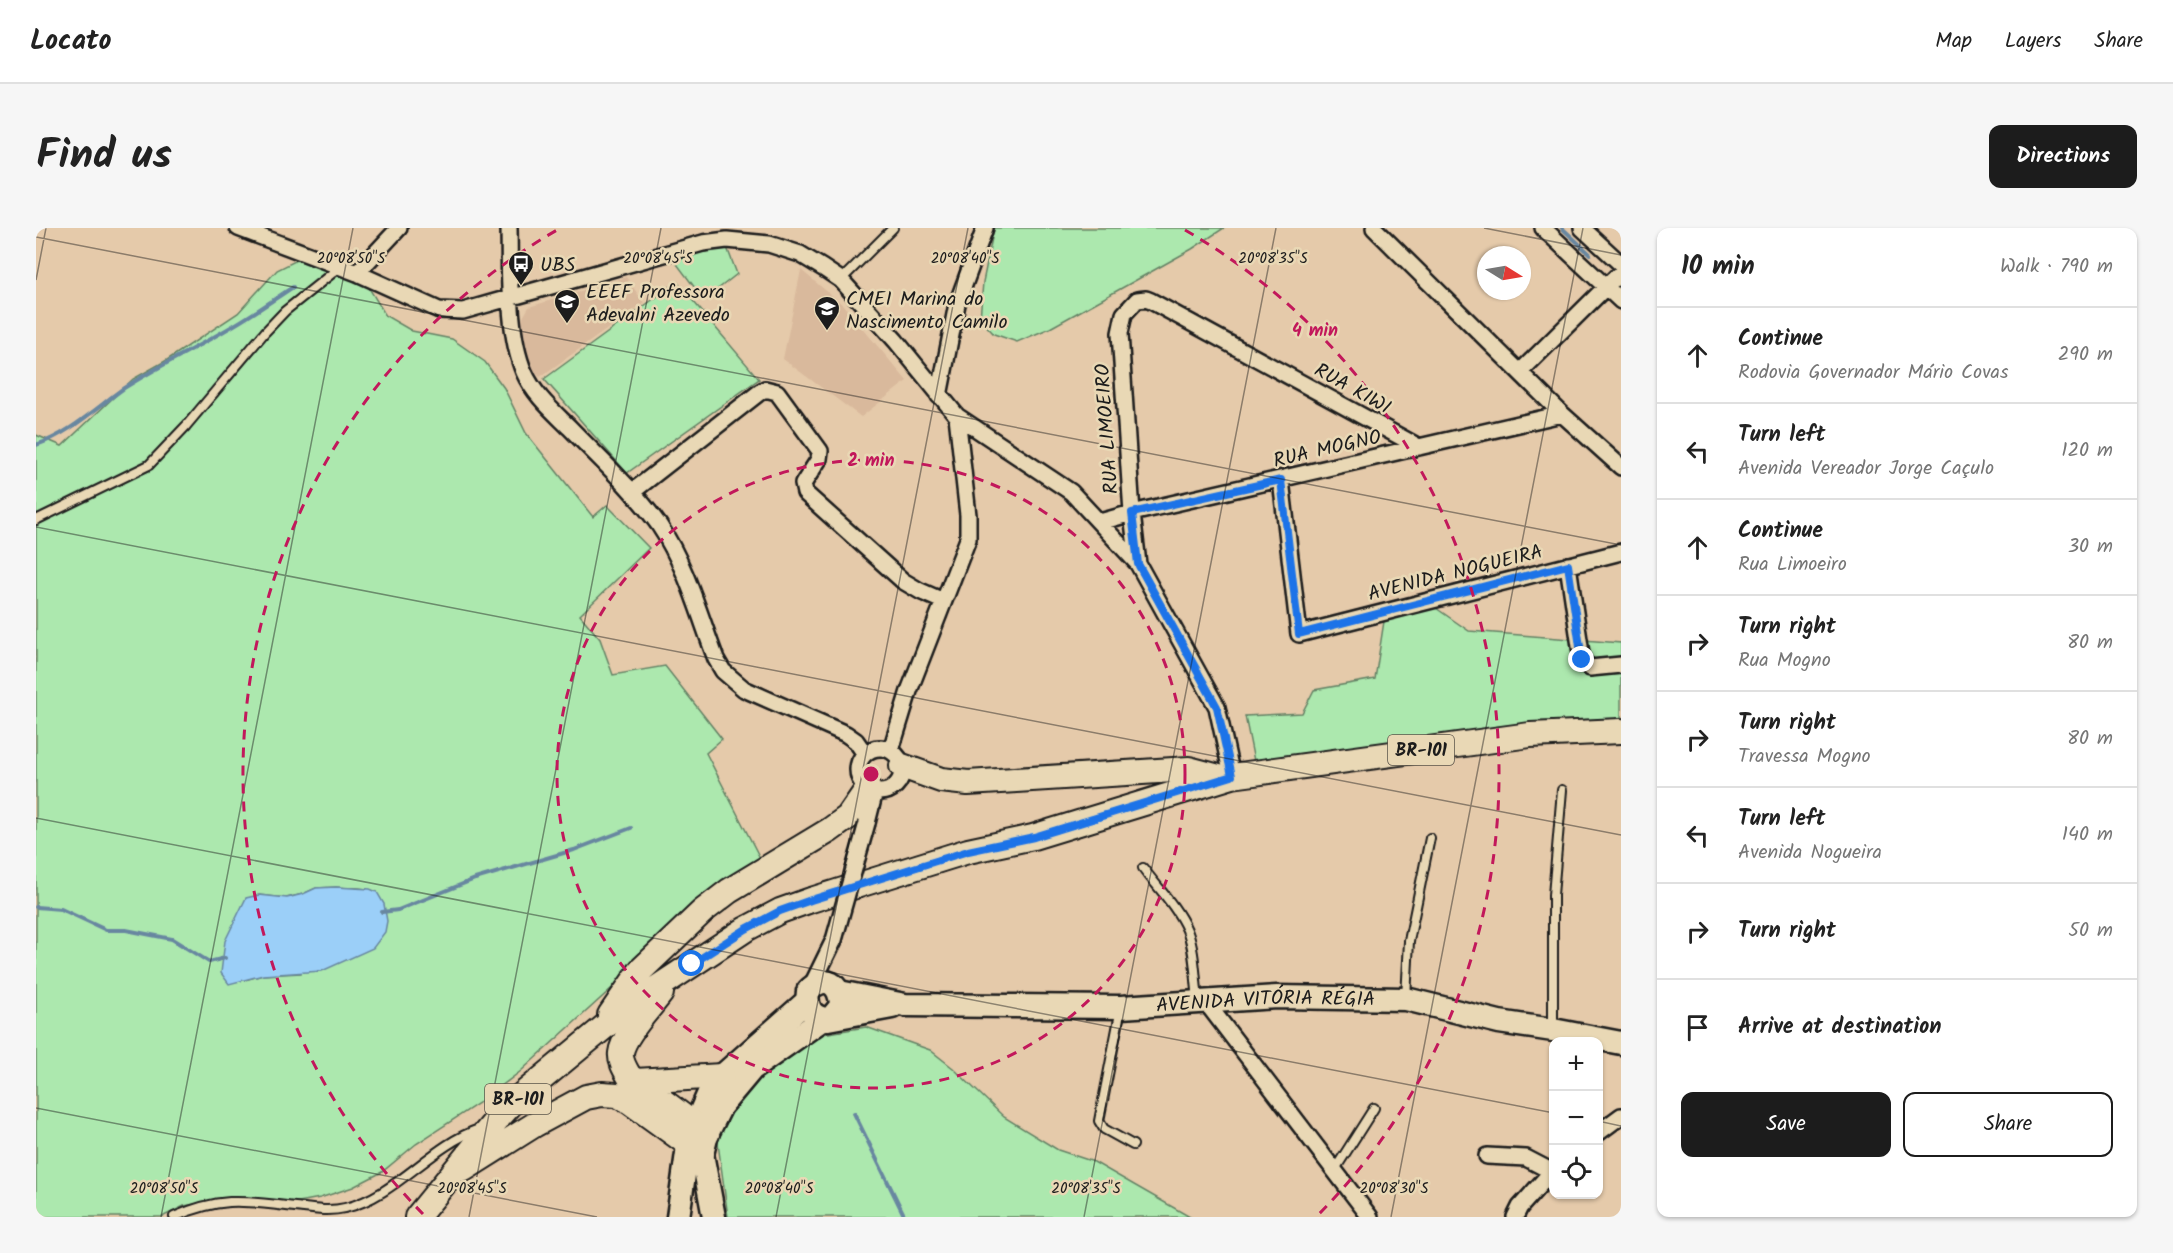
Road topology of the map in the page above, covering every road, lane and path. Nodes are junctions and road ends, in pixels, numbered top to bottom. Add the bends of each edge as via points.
1 (238, 228) edge
2 (399, 228) edge
3 (509, 228) edge
4 (893, 228) edge
5 (985, 228) edge
6 (1374, 228) edge
7 (1543, 228) edge
8 (1582, 228) edge
9 (729, 234) edge
10 (1621, 264) edge
11 (340, 267) junction
12 (1621, 272) edge
13 (357, 273) junction
14 (841, 280) junction
15 (1606, 287) junction
16 (517, 296) junction
17 (1141, 299) joint
18 (1621, 301) edge
19 (1521, 371) junction
20 (939, 396) junction
21 (1562, 414) junction
22 (957, 416) junction
23 (1419, 447) junction
24 (1621, 467) edge
25 (1281, 480) junction
26 (632, 492) junction
27 (1132, 513) junction
28 (36, 520) edge
29 (1100, 522) junction
30 (1621, 552) edge
31 (1138, 564) junction
32 (1568, 565) junction
33 (943, 601) junction
34 (1621, 665) edge
35 (1621, 731) edge
36 (865, 754) junction
37 (896, 758) junction
38 (1228, 777) junction
39 (872, 790) junction
40 (1562, 790) dead end
41 (1430, 838) dead end
42 (1143, 868) dead end
43 (832, 946) junction
44 (673, 976) junction
45 (837, 988) junction
46 (808, 996) junction
47 (1406, 999) junction
48 (1202, 1002) junction
49 (905, 1005) junction
50 (1121, 1007) junction
51 (827, 1019) junction
52 (602, 1028) junction
53 (1554, 1030) junction
54 (1621, 1042) edge
55 (722, 1076) junction
56 (635, 1081) junction
57 (1374, 1108) dead end
58 (1621, 1116) edge
59 (492, 1125) junction
60 (1603, 1130) edge
61 (698, 1140) junction
62 (1133, 1145) dead end
63 (1487, 1156) dead end
64 (1549, 1169) edge
65 (1334, 1171) junction
66 (1549, 1173) edge
67 (444, 1181) junction
68 (174, 1217) edge
69 (417, 1217) edge
70 (678, 1217) edge
71 (714, 1217) edge
72 (1370, 1217) edge
73 (1515, 1217) edge

1 - 11 street
2 - 13 street
3 - 16 street
4 - 14 lane
5 - 20 street via 957,304
6 - 19 street
7 - 15 street
8 - 10 street
9 - 14 street via 800,254
9 - 16 street
11 - 13 street
11 - 28 lane via 285,311 149,465
12 - 15 street
13 - 16 street via 445,311 463,311
14 - 20 street via 896,340
15 - 18 street
15 - 19 street
16 - 26 street via 519,356 530,383
17 - 23 street, RUA KIWI
17 - 27 street, RUA LIMOEIRO via 1124,315 1120,328
19 - 21 street
20 - 22 street
21 - 23 street, RUA MOGNO
21 - 24 street
22 - 29 street via 1071,492
22 - 33 street via 969,515 968,539
23 - 25 street, RUA MOGNO
25 - 27 street, RUA MOGNO
25 - 32 street, AVENIDA NOGUEIRA via 1299,634
26 - 33 street via 759,392 770,389 777,392 820,451 803,484 805,493 903,581
26 - 36 street via 670,543 723,671 744,689 846,734
27 - 29 street, RUA MOGNO
27 - 31 street, RUA LIMOEIRO
29 - 31 street
30 - 32 street, AVENIDA NOGUEIRA
31 - 38 street via 1217,707
32 - 34 street via 1580,653 1587,666
33 - 37 street via 909,691
35 - 38 main road, BR-101 via 1530,735
36 - 37 street via 876,748
36 - 39 street via 859,774
37 - 38 main road via 941,780 968,783 1189,769
37 - 39 street via 901,776 894,787
38 - 44 main road, BR-101 via 1034,837 968,851 780,911
39 - 43 street, bridge via 867,823
39 - 52 main road via 848,818 729,891 676,935 629,985
40 - 53 lane via 1554,895
41 - 47 lane via 1409,941
42 - 48 lane via 1187,930
43 - 45 street
43 - 46 street
44 - 52 main road, BR-101
44 - 56 main road via 627,1037 621,1053 622,1065
45 - 46 street via 819,982
45 - 49 street, AVENIDA VITÓRIA RÉGIA
45 - 51 street via 841,1006
46 - 51 street via 809,1009 815,1016
46 - 55 street
47 - 48 street, AVENIDA VITÓRIA RÉGIA via 1277,997
47 - 53 street, AVENIDA VITÓRIA RÉGIA via 1499,1023
48 - 50 street, AVENIDA VITÓRIA RÉGIA
48 - 65 street
49 - 50 street, AVENIDA VITÓRIA RÉGIA
49 - 51 street, AVENIDA VITÓRIA RÉGIA
50 - 62 lane via 1099,1121 1104,1129
51 - 61 street via 752,1069 735,1086
52 - 59 main road, BR-101 via 511,1104
53 - 54 street, AVENIDA VITÓRIA RÉGIA
55 - 56 main road
55 - 61 street via 709,1093
56 - 61 main road
57 - 65 lane
58 - 60 street
59 - 67 main road, BR-101
59 - 68 lane via 460,1136 373,1196 345,1208 322,1210 232,1201 195,1208
61 - 67 main road via 617,1095 602,1094 586,1097 534,1125
61 - 70 street
61 - 71 street
63 - 64 street via 1526,1158
65 - 72 street
66 - 73 street
67 - 69 main road, BR-101

